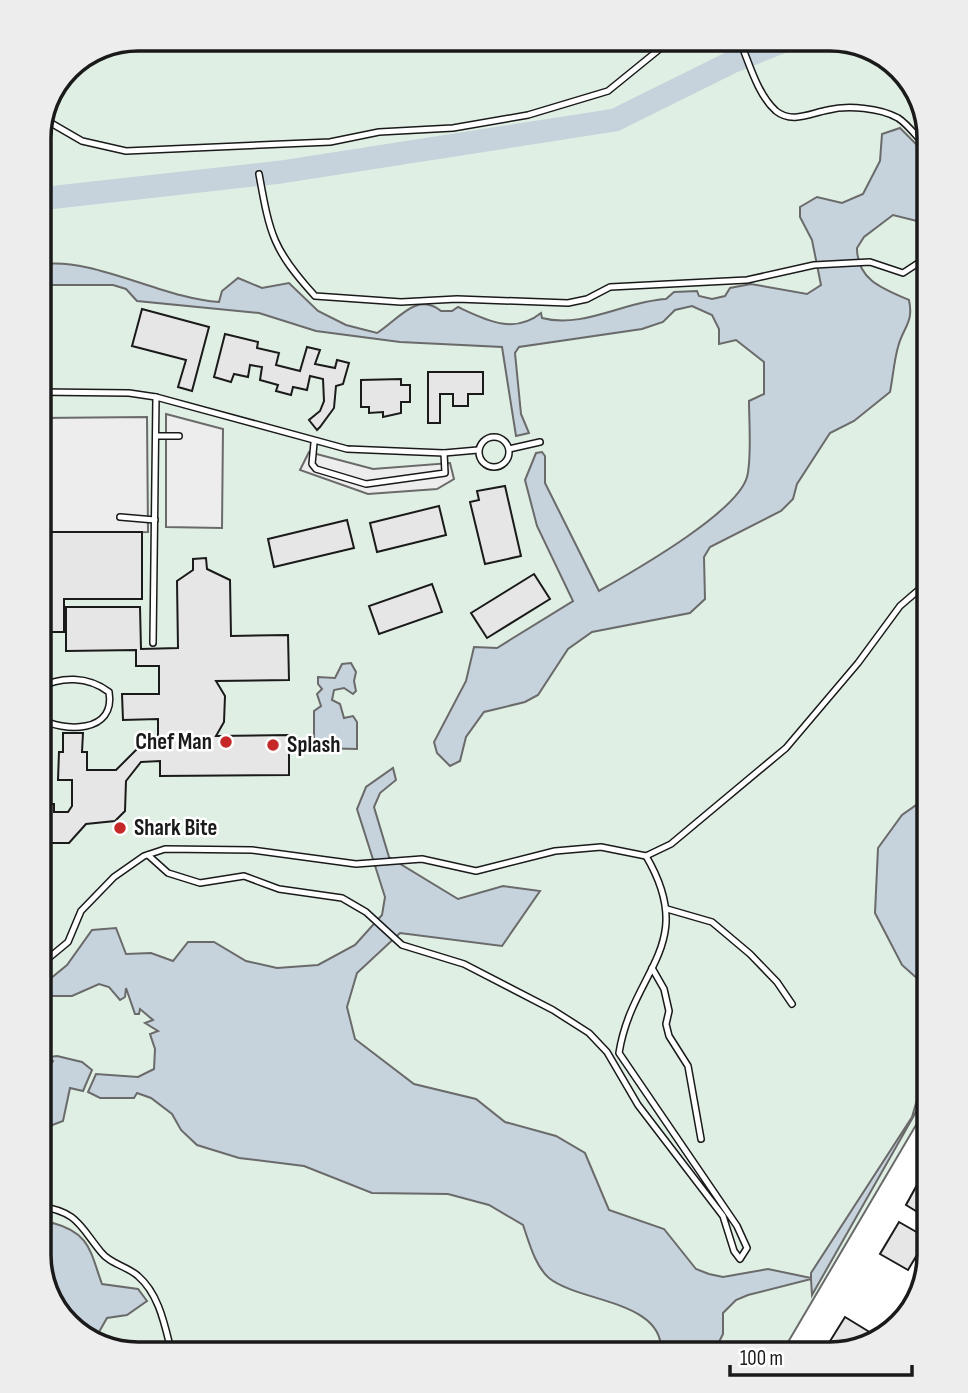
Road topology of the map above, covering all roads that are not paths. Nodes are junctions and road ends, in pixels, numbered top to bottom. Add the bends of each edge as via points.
1 (657, 51) edge
2 (744, 51) edge
3 (52, 124) edge
4 (917, 137) edge
5 (258, 174) dead end
6 (917, 264) edge
7 (51, 392) edge
8 (156, 397) junction
9 (156, 436) junction
10 (179, 436) dead end
11 (540, 442) dead end
12 (314, 443) junction
13 (509, 449) junction
14 (478, 450) junction
15 (444, 453) junction
16 (120, 517) dead end
17 (155, 520) junction
18 (917, 591) edge
19 (153, 643) dead end
20 (51, 682) edge
21 (51, 725) edge
22 (148, 855) junction
23 (646, 856) junction
24 (667, 909) junction
25 (51, 956) edge
26 (652, 968) junction
27 (792, 1004) dead end
28 (701, 1139) dead end
29 (51, 1210) edge
30 (169, 1342) edge

1 - 3 lane via 608,91 528,115 453,128 379,132 330,142 126,152 82,141
2 - 4 lane via 762,94 789,117 831,109 883,112 899,118
5 - 6 lane via 268,226 284,261 315,296 401,302 568,303 610,287 747,280 814,265 870,262 903,273
7 - 8 lane
8 - 9 lane
8 - 12 lane
9 - 10 lane
9 - 17 lane
11 - 13 lane
12 - 15 lane
12 - 15 lane via 312,464 316,469 366,484 445,473
13 - 14 lane via 495,436 484,440
13 - 14 lane via 504,463 492,467 482,461
14 - 15 lane
16 - 17 lane
17 - 19 lane
18 - 23 lane via 900,606 786,748 671,844
20 - 21 lane via 99,684 109,692 111,706 105,718 93,724
22 - 23 lane via 165,849 252,850 356,864 422,859 477,871 555,851 601,847
22 - 25 lane via 97,894 81,911 68,942
22 - 26 lane via 168,873 200,883 243,876 279,889 342,898 366,912 402,945 464,964 589,1033 723,1216 740,1259 747,1248 737,1226 619,1053 624,1024
23 - 24 lane via 660,879
24 - 26 lane via 664,943
24 - 27 lane via 712,922 750,954
26 - 28 lane via 664,989 669,1036 688,1066
29 - 30 lane via 74,1217 101,1253 137,1275 151,1292

